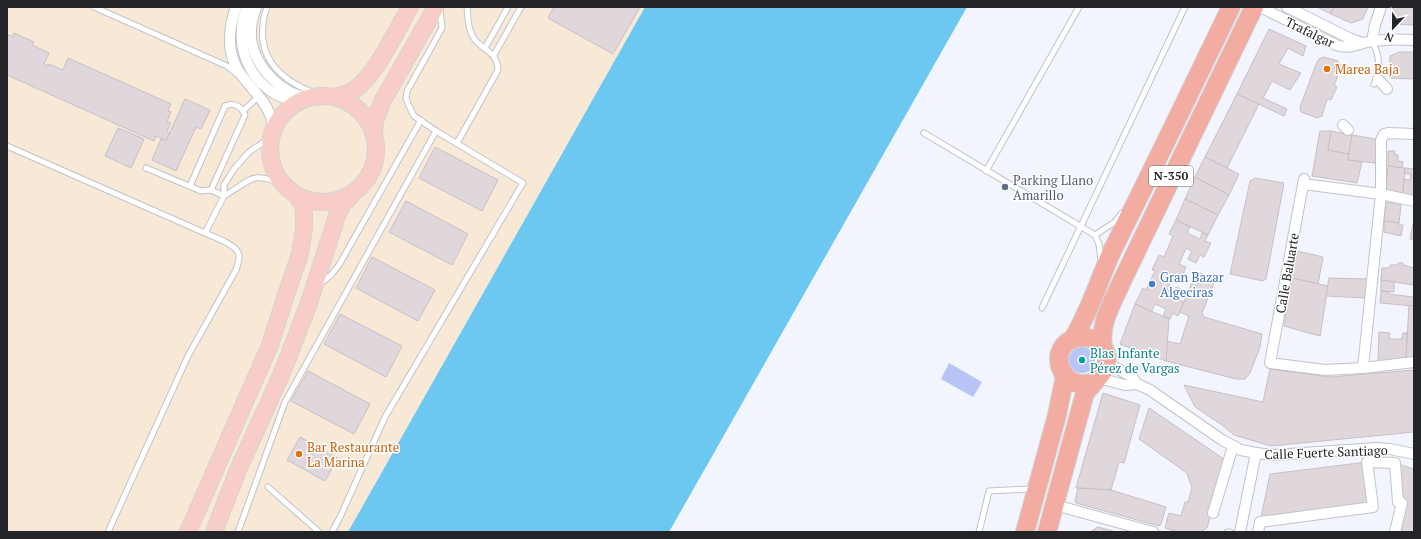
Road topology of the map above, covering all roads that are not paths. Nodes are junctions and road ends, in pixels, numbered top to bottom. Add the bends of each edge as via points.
1 (94, 7) edge
2 (236, 7) edge
3 (247, 7) edge
4 (256, 7) edge
5 (266, 7) edge
6 (410, 7) edge
7 (436, 7) edge
8 (440, 7) edge
9 (467, 7) edge
10 (508, 7) edge
11 (521, 7) edge
12 (1079, 7) edge
13 (1185, 7) edge
14 (1231, 7) edge
15 (1254, 7) edge
16 (1260, 7) edge
17 (1287, 7) edge
18 (1381, 7) edge
19 (1414, 40) edge
20 (1367, 42) junction
21 (485, 48) junction
22 (494, 55) junction
23 (247, 82) junction
24 (1376, 82) joint
25 (1387, 89) dead end
26 (258, 96) junction
27 (329, 97) junction
28 (303, 100) junction
29 (243, 111) junction
30 (421, 120) junction
31 (436, 131) junction
32 (924, 133) dead end
33 (1414, 134) edge
34 (374, 135) junction
35 (271, 136) junction
36 (457, 143) junction
37 (7, 146) edge
38 (146, 168) dead end
39 (986, 171) junction
40 (285, 185) junction
41 (190, 186) junction
42 (1143, 188) junction
43 (211, 190) junction
44 (352, 194) junction
45 (1380, 194) junction
46 (224, 196) junction
47 (297, 196) junction
48 (1414, 201) edge
49 (1129, 205) dead end
50 (1124, 211) dead end
51 (1080, 227) junction
52 (206, 233) junction
53 (1095, 235) junction
54 (1103, 271) junction
55 (313, 290) junction
56 (1042, 308) dead end
57 (1072, 340) junction
58 (1105, 352) junction
59 (1414, 362) edge
60 (1363, 368) junction
61 (1065, 376) junction
62 (1095, 381) junction
63 (1137, 384) junction
64 (1233, 446) junction
65 (1256, 453) junction
66 (1414, 454) edge
67 (1037, 484) junction
68 (268, 487) dead end
69 (1054, 505) junction
70 (1213, 513) dead end
71 (217, 531) edge
72 (108, 532) edge
73 (188, 532) edge
74 (238, 532) edge
75 (319, 532) edge
76 (332, 532) edge
77 (979, 532) edge
78 (1025, 532) edge
79 (1047, 532) edge
80 (1153, 532) edge
81 (1227, 532) edge
82 (1230, 532) edge
83 (1240, 532) edge
84 (1258, 532) edge
85 (1395, 532) edge

1 - 23 lane via 227,66
2 - 23 street via 229,41 237,69
3 - 28 street via 240,32 241,45 250,68 275,94 290,100
4 - 28 street via 250,30 258,58 276,83
5 - 27 lane via 262,26 263,41 265,51 274,66 293,84
6 - 27 main road via 366,80 354,90
7 - 34 main road via 382,102 375,121
8 - 30 lane via 442,28 407,91 406,98 410,110
9 - 21 lane via 470,29 476,40
10 - 21 lane
11 - 22 lane
12 - 39 lane
13 - 51 lane
14 - 42 highway, N-350
15 - 58 highway, N-350 via 1122,281 1103,326 1102,342
16 - 20 street, Trafalgar via 1336,45 1346,48
17 - 20 street, Trafalgar via 1351,39
18 - 20 street
19 - 20 street, Trafalgar
20 - 24 lane via 1377,50 1379,62
21 - 22 lane
22 - 36 lane via 498,70
23 - 26 street
24 - 25 street
26 - 29 lane
26 - 35 street via 270,115
27 - 28 main road
27 - 34 main road via 342,100 359,110
28 - 35 main road via 284,112
29 - 41 lane via 237,105 225,106
29 - 43 lane via 245,116
30 - 31 lane
30 - 55 lane via 339,265
31 - 36 lane
31 - 74 lane via 284,402
32 - 39 lane
33 - 45 street via 1384,131 1381,140
34 - 44 main road via 376,154 371,173 363,185
35 - 40 main road via 270,157 276,173
35 - 46 lane via 249,152 234,169 224,185
36 - 76 lane via 523,183 385,417
37 - 52 lane
38 - 41 lane
39 - 51 lane
40 - 46 lane via 259,177 250,179
40 - 47 main road
41 - 43 lane via 201,191
42 - 49 lane
42 - 54 highway, N-350
43 - 46 lane
44 - 47 main road via 344,199 325,203
44 - 55 main road via 337,216
45 - 48 street
45 - 60 street
45 - 60 street, Calle Baluarte via 1303,182 1270,363 1325,370
46 - 52 lane
47 - 73 main road via 303,205 304,215 300,254 270,345
50 - 53 lane via 1115,222
51 - 53 lane
51 - 56 lane
52 - 72 lane via 237,249 240,257 236,270 188,356
53 - 54 lane
54 - 57 highway, N-350 via 1083,321
55 - 71 main road via 282,373 238,470
57 - 58 highway via 1078,337 1090,338
57 - 61 highway, N-350 via 1060,354 1060,366
58 - 62 highway, N-350 via 1106,368
58 - 63 street, Calle Fuerte Santiago via 1113,366 1132,377
59 - 60 street
61 - 62 highway via 1076,383 1088,384
61 - 67 highway, N-350 via 1058,415
62 - 63 street, Calle Fuerte Santiago via 1106,380 1125,386
62 - 69 highway, N-350 via 1085,393
63 - 64 street, Calle Fuerte Santiago via 1150,390
64 - 65 street, Calle Fuerte Santiago
64 - 70 street
65 - 66 street, Calle Fuerte Santiago via 1275,455 1376,448
65 - 83 street
67 - 77 lane via 1029,489 989,491
67 - 78 highway, N-350
68 - 75 lane
69 - 79 highway, N-350
69 - 80 street
81 - 82 lane
84 - 85 street via 1260,522 1373,507 1367,462 1395,463 1398,502 1402,503

